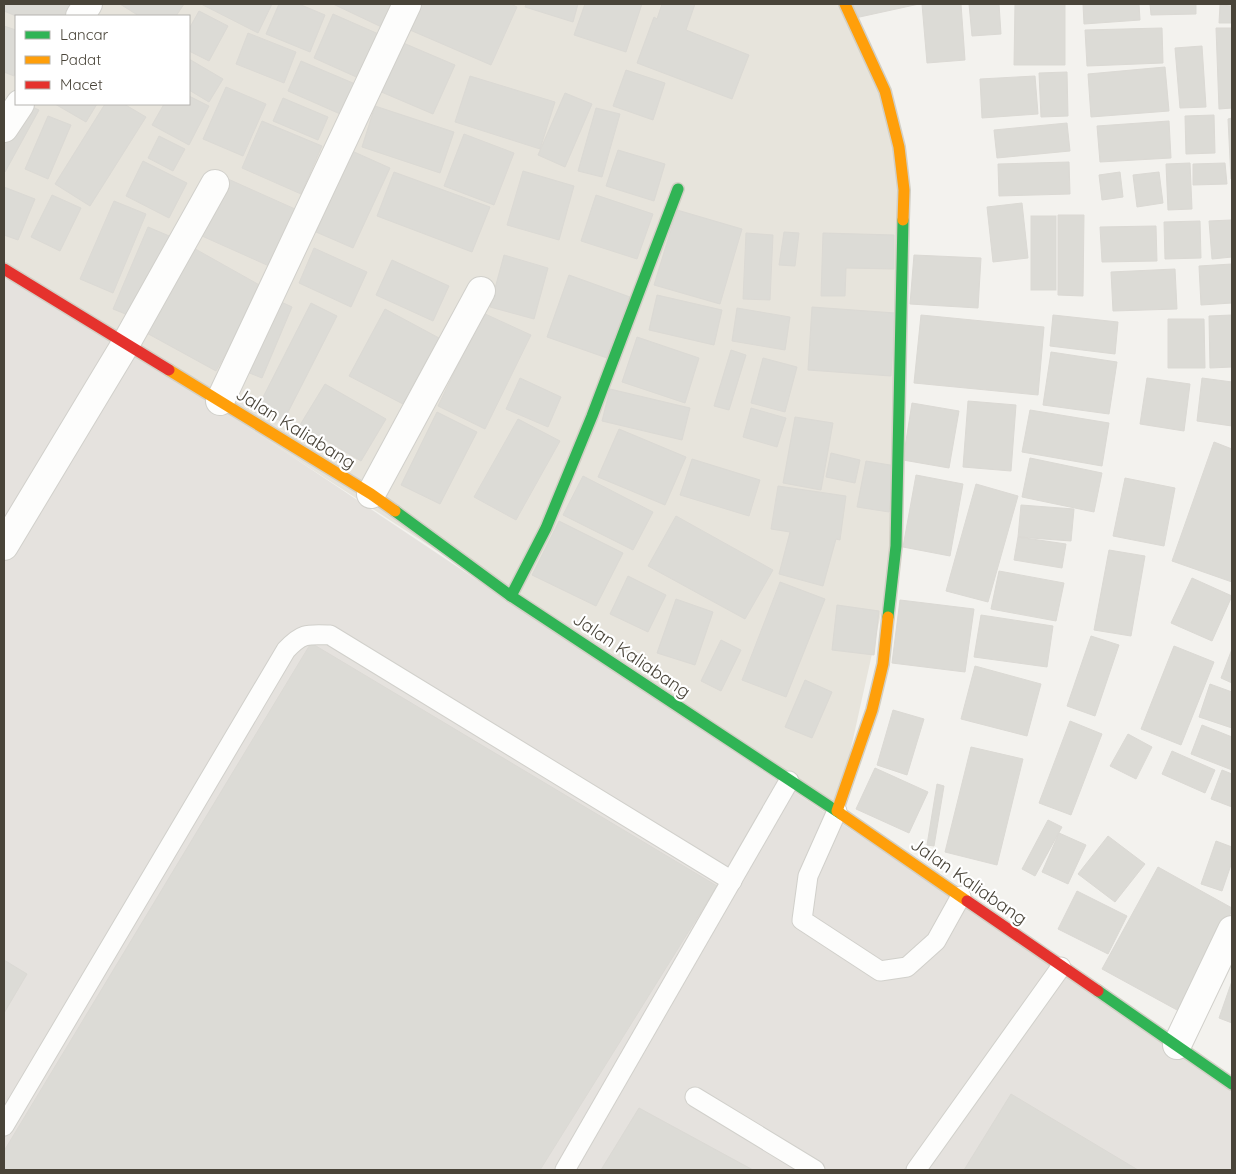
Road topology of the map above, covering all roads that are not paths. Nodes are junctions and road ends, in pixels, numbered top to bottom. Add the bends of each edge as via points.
1 (88, 4) edge
2 (407, 4) edge
3 (845, 4) edge
4 (81, 15) edge
5 (19, 105) edge
6 (4, 128) edge
7 (215, 184) dead end
8 (678, 189) dead end
9 (4, 269) edge
10 (481, 291) dead end
11 (125, 345) junction
12 (220, 402) junction
13 (370, 494) junction
14 (4, 546) edge
15 (511, 596) junction
16 (789, 781) junction
17 (837, 812) junction
18 (732, 881) junction
19 (961, 896) junction
20 (1232, 930) edge
21 (1060, 967) junction
22 (1178, 1045) junction
23 (1232, 1084) edge
24 (695, 1097) dead end
25 (4, 1126) edge
26 (565, 1170) edge
27 (815, 1170) edge
28 (916, 1170) edge

1 - 4 street
2 - 12 street
3 - 17 main road via 885,91 899,147 904,190 896,546 884,654 872,710
5 - 6 street
7 - 11 street
8 - 15 main road via 550,519
9 - 11 main road, Jalan Kaliabang
10 - 13 street
11 - 12 main road, Jalan Kaliabang
11 - 14 street
12 - 13 main road, Jalan Kaliabang
13 - 15 main road, Jalan Kaliabang
15 - 16 main road, Jalan Kaliabang
16 - 17 main road, Jalan Kaliabang
16 - 18 lane
17 - 19 main road, Jalan Kaliabang
17 - 19 lane via 808,876 802,920 880,971 907,967 936,941
18 - 25 lane via 330,635 310,634 297,639 286,650
18 - 26 lane
19 - 21 main road, Jalan Kaliabang
20 - 22 street
21 - 22 main road, Jalan Kaliabang
21 - 28 lane
22 - 23 main road, Jalan Kaliabang
24 - 27 lane

